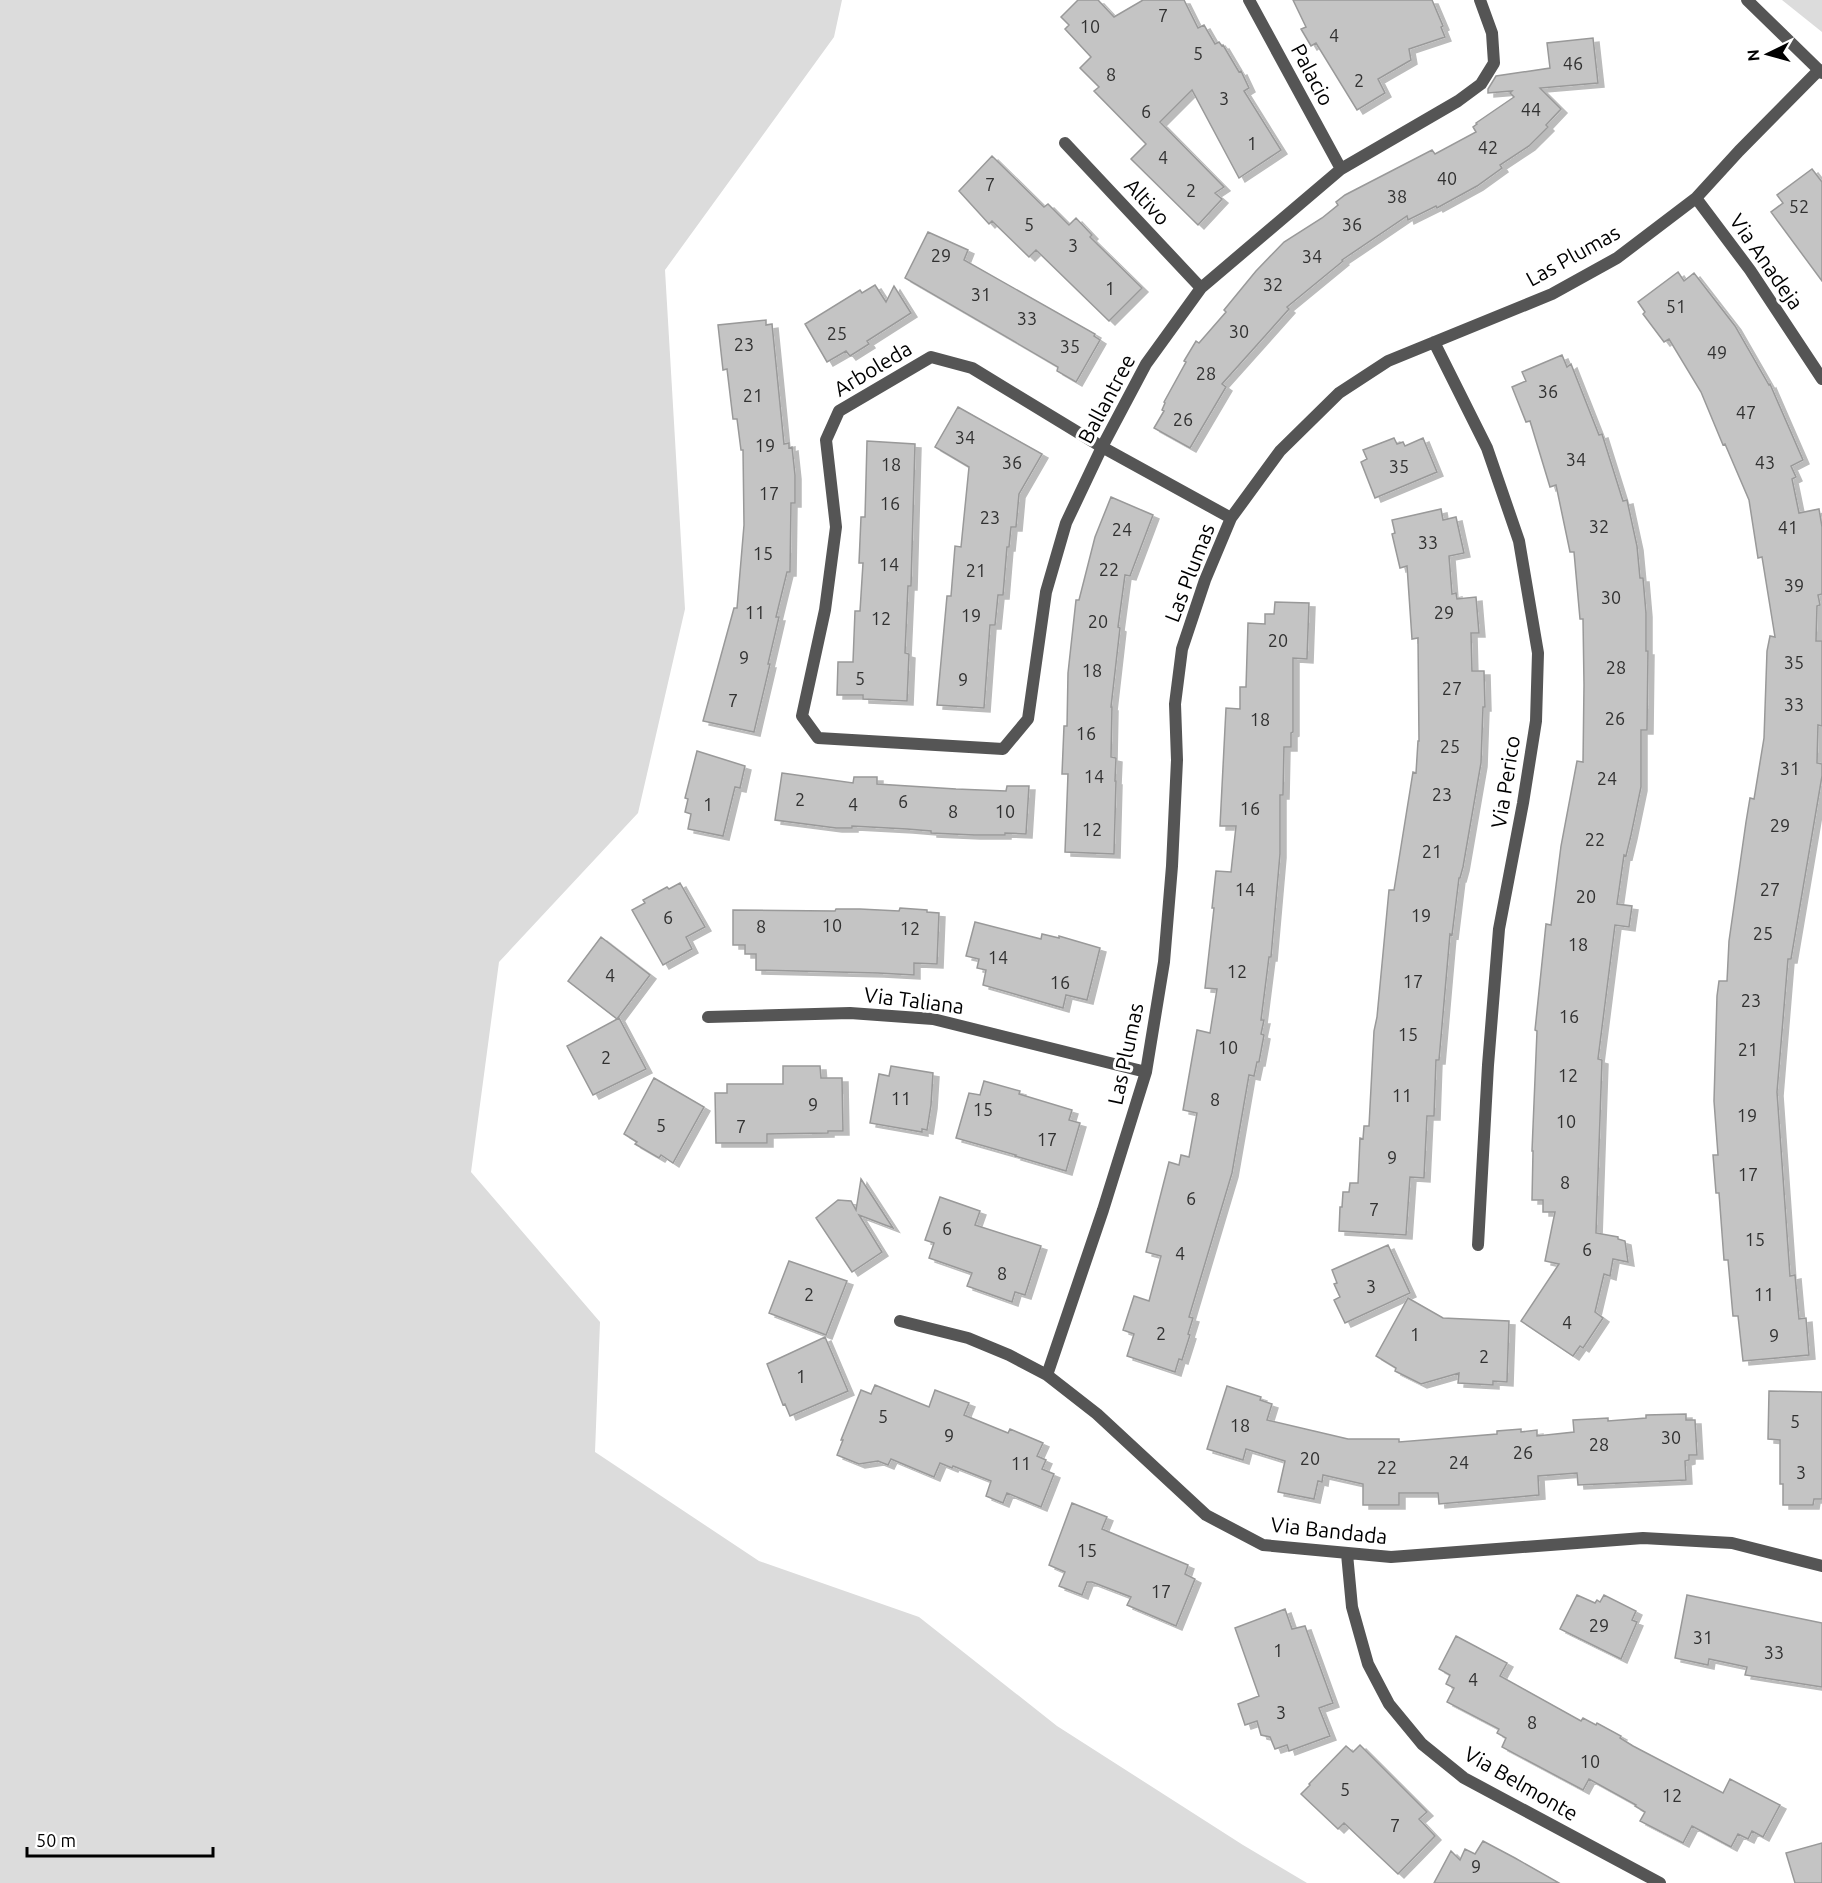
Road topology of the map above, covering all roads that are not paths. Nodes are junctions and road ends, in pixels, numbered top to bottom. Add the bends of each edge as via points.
1 (1249, 0) edge
2 (1480, 0) edge
3 (1747, 0) edge
4 (1820, 71) edge
5 (1065, 143) dead end
6 (1341, 169) junction
7 (1696, 198) junction
8 (1201, 288) junction
9 (1434, 342) junction
10 (1822, 380) edge
11 (1102, 447) junction
12 (1231, 518) junction
13 (802, 716) joint
14 (708, 1017) dead end
15 (1146, 1072) junction
16 (1478, 1245) dead end
17 (900, 1321) dead end
18 (1047, 1375) junction
19 (1347, 1554) junction
20 (1822, 1566) edge
21 (1660, 1883) edge

1 - 6 street, Palacio
2 - 6 street, Ballantree via 1492,33 1494,63 1481,84
3 - 4 street
4 - 7 street, Las Plumas
5 - 8 street, Altivo
6 - 8 street, Ballantree
7 - 9 street, Las Plumas via 1617,258 1552,294
7 - 10 street, Via Anadeja via 1750,270
8 - 11 street, Ballantree via 1146,364
9 - 12 street, Las Plumas via 1388,361 1339,393 1280,451
9 - 16 street, Via Perico via 1487,448 1519,541 1538,652 1536,721 1499,929
11 - 12 street, Arboleda
11 - 13 street, Ballantree via 1066,523 1046,592 1028,719 1002,749 818,738
11 - 13 street, Arboleda via 972,369 931,357 839,411 826,440 836,527 825,610
12 - 15 street, Las Plumas via 1182,650 1175,704 1177,760 1165,950
14 - 15 street, Via Taliana via 850,1012 933,1019
15 - 18 street, Las Plumas
17 - 18 street, Via Bandada via 968,1338
18 - 19 street, Via Bandada via 1097,1414 1206,1515 1263,1545
19 - 20 street, Via Bandada via 1391,1557 1643,1538 1732,1543
19 - 21 street, Via Belmonte via 1352,1607 1368,1664 1389,1704 1422,1744 1464,1778

